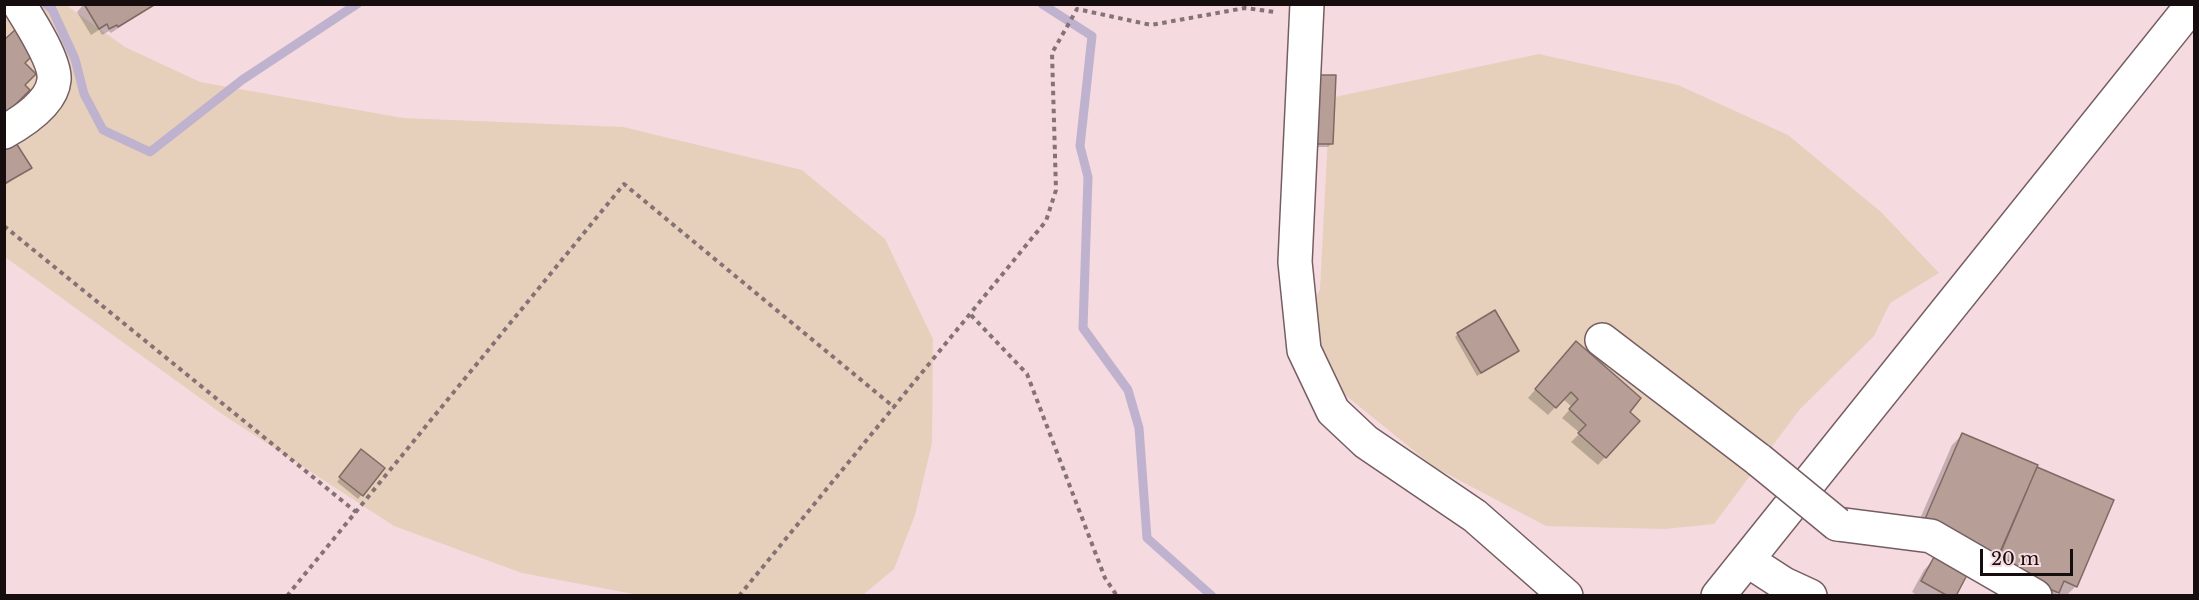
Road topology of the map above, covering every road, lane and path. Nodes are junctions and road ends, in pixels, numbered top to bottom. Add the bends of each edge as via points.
1 (19, 4) edge
2 (2193, 4) edge
3 (1306, 11) edge
4 (4, 132) edge
5 (4, 226) edge
6 (971, 315) junction
7 (1602, 340) dead end
8 (895, 408) junction
9 (356, 512) junction
10 (1747, 560) junction
11 (287, 596) edge
12 (740, 596) edge
13 (1117, 596) edge
14 (1566, 596) edge
15 (1718, 596) edge
16 (1810, 596) edge
17 (2035, 596) edge

1 - 4 street via 50,62 54,79 49,96 22,122
2 - 10 street
3 - 6 path via 1245,8 1151,25 1077,9 1052,53 1056,190 1046,221
3 - 14 street via 1295,262 1304,350 1333,411 1366,442 1474,516
5 - 9 path
6 - 8 path
6 - 13 path via 1028,374 1105,578
7 - 17 street, bridge via 1837,524 1931,536
8 - 9 path via 624,184
8 - 12 path
9 - 11 path
10 - 15 street
10 - 16 street

